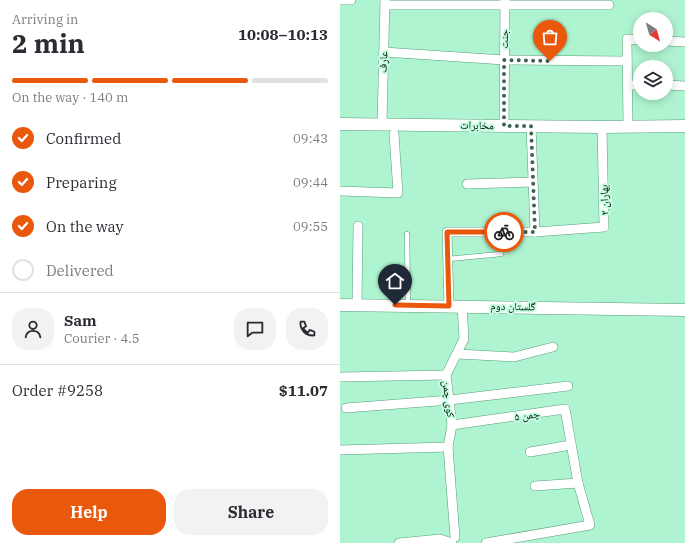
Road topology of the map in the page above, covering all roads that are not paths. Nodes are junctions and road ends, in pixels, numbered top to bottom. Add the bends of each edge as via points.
1 (340, 0) edge
2 (351, 0) edge
3 (385, 2) edge
4 (505, 2) edge
5 (609, 5) dead end
6 (633, 39) edge
7 (673, 41) edge
8 (685, 42) edge
9 (384, 52) junction
10 (504, 60) junction
11 (627, 61) junction
12 (628, 85) junction
13 (633, 85) edge
14 (673, 85) edge
15 (685, 86) edge
16 (340, 124) edge
17 (382, 124) junction
18 (504, 126) junction
19 (531, 126) junction
20 (628, 126) junction
21 (685, 126) edge
22 (602, 127) junction
23 (394, 134) dead end
24 (533, 182) junction
25 (467, 184) dead end
26 (340, 191) edge
27 (358, 226) dead end
28 (535, 232) junction
29 (407, 234) dead end
30 (501, 254) dead end
31 (448, 259) junction
32 (340, 305) edge
33 (357, 305) junction
34 (408, 305) junction
35 (449, 306) junction
36 (462, 306) junction
37 (685, 310) edge
38 (553, 347) dead end
39 (457, 354) junction
40 (446, 374) junction
41 (340, 377) edge
42 (568, 386) dead end
43 (450, 400) junction
44 (346, 408) dead end
45 (452, 425) junction
46 (571, 445) junction
47 (448, 447) junction
48 (340, 450) edge
49 (530, 452) dead end
50 (578, 483) junction
51 (535, 486) dead end
52 (453, 540) edge
53 (399, 543) edge
54 (486, 543) edge

1 - 2 street
3 - 4 street
3 - 9 street, عارف
4 - 5 street
4 - 10 street, جنت
6 - 11 street via 627,39
7 - 8 street
9 - 10 street
9 - 17 street, عارف
10 - 11 street
10 - 18 street, جنت
11 - 12 street
12 - 13 street
12 - 20 street
14 - 15 street
16 - 17 street, مخابرات
17 - 18 street, مخابرات
18 - 19 street, مخابرات
19 - 22 street, مخابرات
19 - 24 street
20 - 21 street, مخابرات
20 - 22 street, مخابرات
22 - 28 street, بهاران ۲ via 604,227
23 - 26 street via 398,192
24 - 25 street
24 - 28 street
27 - 33 street
28 - 31 street via 447,232
29 - 34 lane
30 - 31 lane
31 - 35 street
32 - 33 street, گلستان دوم
33 - 34 street, گلستان دوم
34 - 35 street, گلستان دوم
35 - 36 street, گلستان دوم
36 - 37 street, گلستان دوم
36 - 39 street, کوی چمن via 464,339
38 - 39 street via 514,356
39 - 40 street, کوی چمن
40 - 41 street
40 - 43 street, کوی چمن
42 - 43 street
43 - 44 street
43 - 45 street, کوی چمن
45 - 46 street, چمن ۵ via 565,409
45 - 47 street, کوی چمن
46 - 49 street
46 - 50 street, چمن ۵
47 - 48 street
47 - 52 street, کوی چمن
50 - 51 street
50 - 54 street, چمن ۵ via 590,525
52 - 53 street

